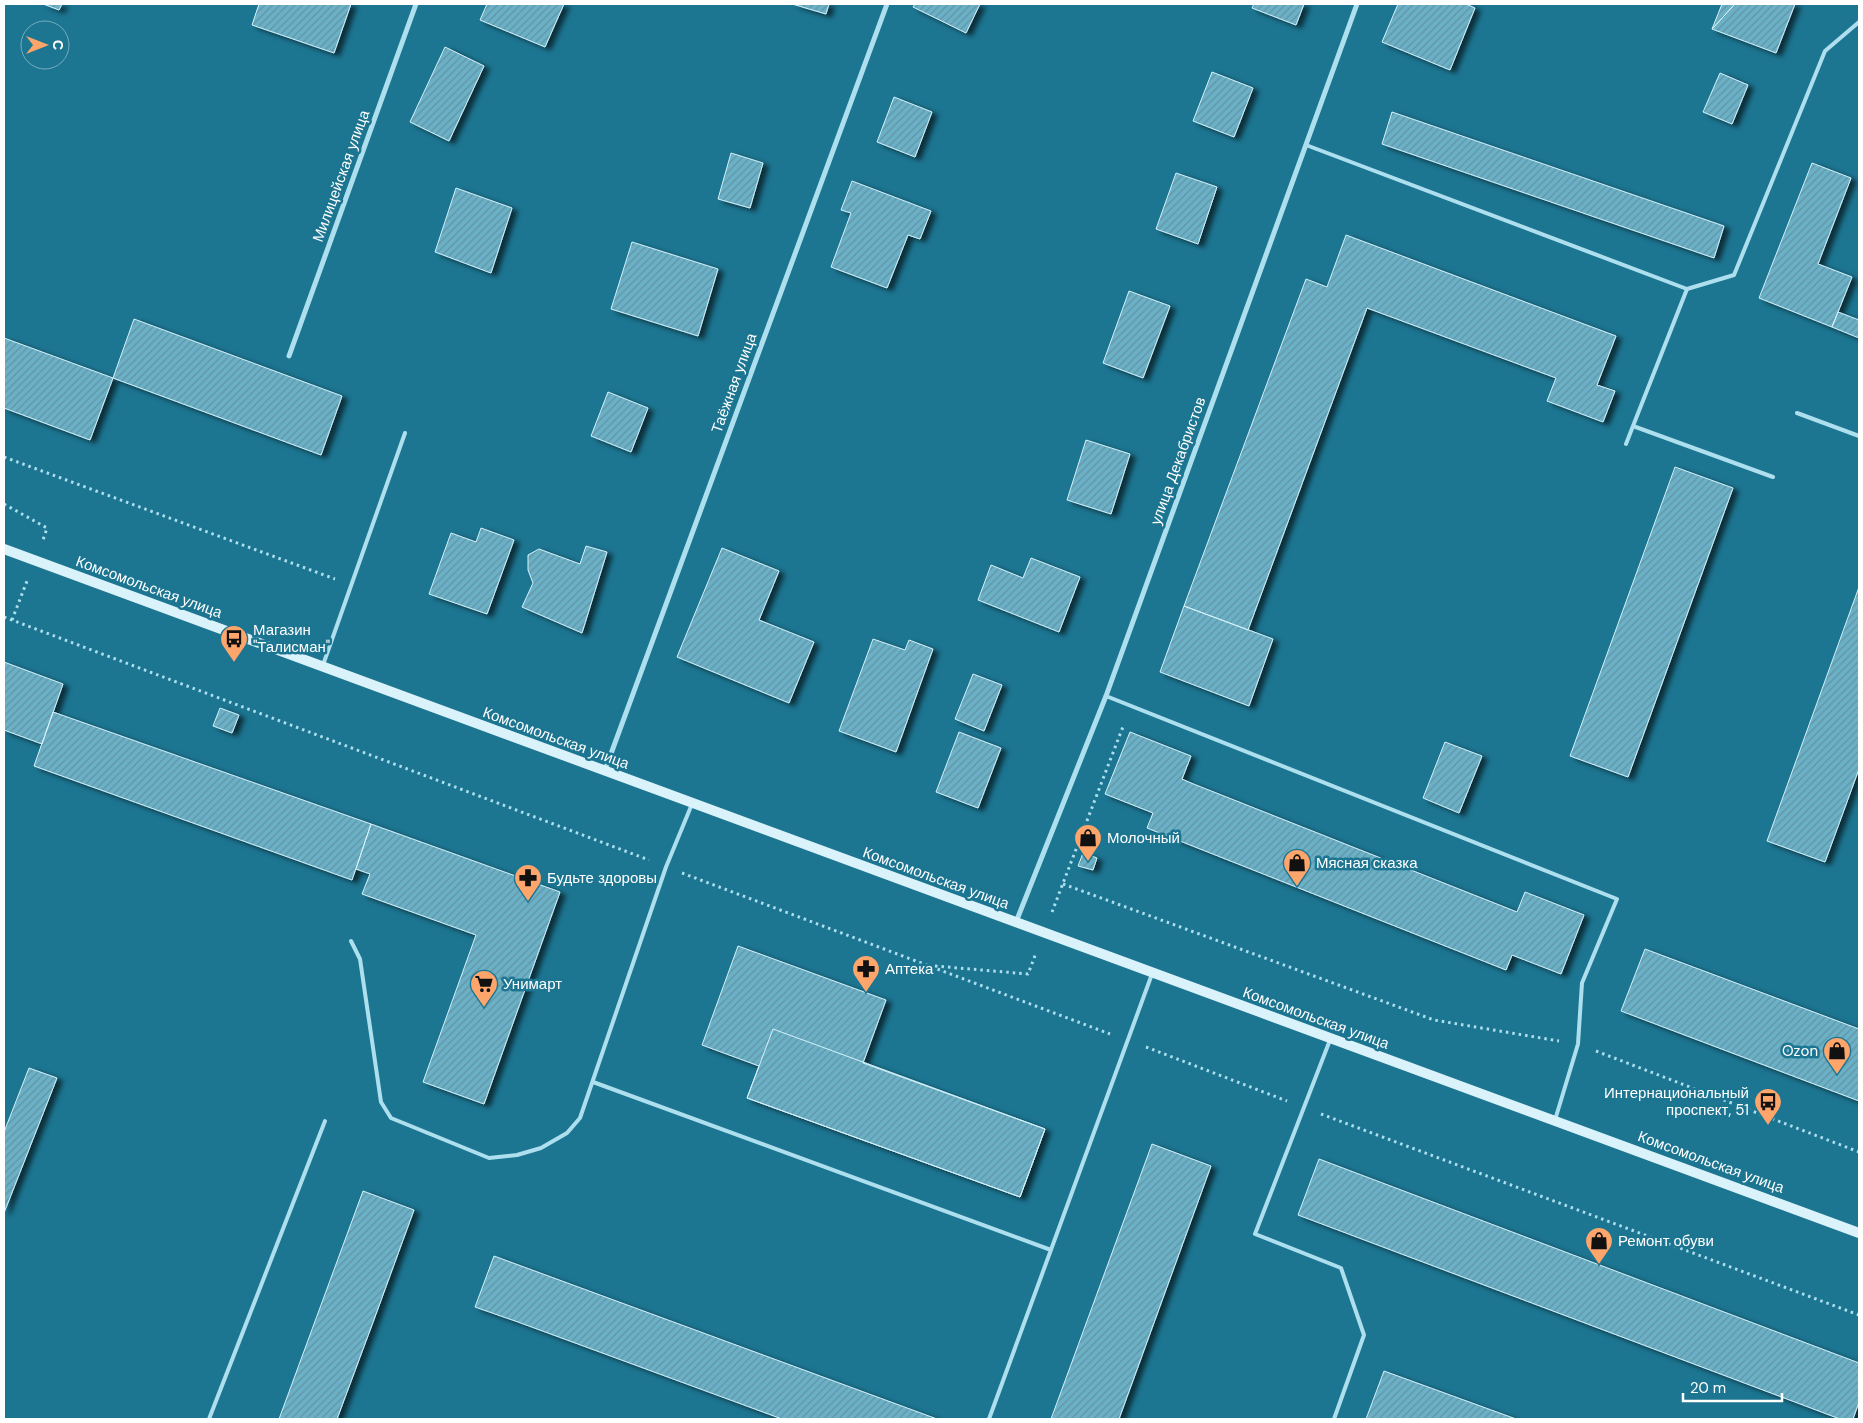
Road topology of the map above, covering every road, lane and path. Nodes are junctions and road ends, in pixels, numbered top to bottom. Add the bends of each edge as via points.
1 (416, 4) edge
2 (887, 4) edge
3 (1357, 4) edge
4 (1859, 22) edge
5 (1306, 145) junction
6 (1687, 290) junction
7 (289, 356) dead end
8 (1797, 413) dead end
9 (1633, 426) junction
10 (405, 433) dead end
11 (1859, 436) edge
12 (1626, 444) dead end
13 (4, 458) edge
14 (1773, 477) dead end
15 (4, 549) edge
16 (352, 585) junction
17 (4, 617) edge
18 (322, 667) junction
19 (1106, 696) junction
20 (604, 771) junction
21 (692, 804) junction
22 (666, 867) junction
23 (1063, 884) dead end
24 (1015, 923) junction
25 (351, 941) dead end
26 (1152, 974) junction
27 (1330, 1040) junction
28 (1128, 1041) junction
29 (1578, 1044) junction
30 (592, 1082) junction
31 (1303, 1107) junction
32 (325, 1120) dead end
33 (1555, 1120) junction
34 (1859, 1152) edge
35 (1859, 1233) edge
36 (1051, 1250) junction
37 (1859, 1315) edge
38 (209, 1419) edge
39 (989, 1419) edge
40 (1334, 1419) edge

1 - 7 street, Милицейская улица
2 - 20 street, Таёжная улица
3 - 5 street, улица Декабристов
4 - 6 lane via 1825,51 1734,275
5 - 6 lane
5 - 19 street, улица Декабристов
6 - 9 lane
8 - 11 lane
9 - 12 lane
9 - 14 lane
10 - 16 lane
13 - 16 path
15 - 18 street, Комсомольская улица
16 - 18 lane
17 - 22 path
18 - 20 street, Комсомольская улица
19 - 24 street, улица Декабристов
19 - 29 lane via 1617,899 1582,983
20 - 21 street, Комсомольская улица
21 - 22 lane
21 - 24 street, Комсомольская улица
22 - 28 path
22 - 30 lane
23 - 29 path via 1434,1020
24 - 26 street, Комсомольская улица
25 - 30 lane via 360,959 381,1102 391,1118 489,1158 517,1155 540,1148 567,1133 580,1118
26 - 27 street, Комсомольская улица
26 - 28 lane
27 - 31 lane
27 - 33 street, Комсомольская улица
28 - 31 path
28 - 36 lane
29 - 33 lane
29 - 34 path
30 - 36 lane
31 - 37 path
31 - 40 lane via 1255,1234 1341,1268 1364,1335
32 - 38 lane
33 - 35 street, Комсомольская улица
36 - 39 lane

